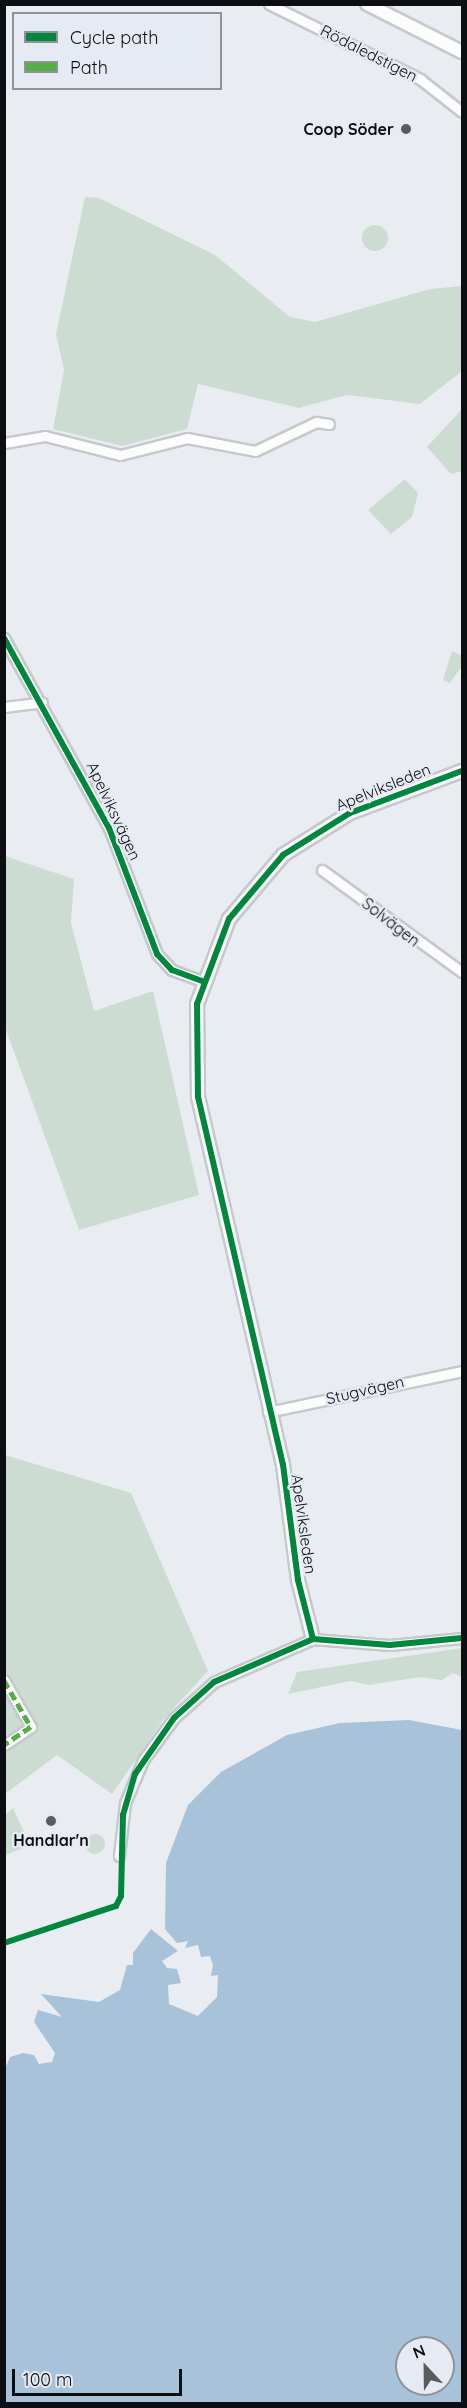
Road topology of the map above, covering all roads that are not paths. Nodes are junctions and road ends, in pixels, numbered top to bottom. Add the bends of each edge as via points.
1 (269, 4) edge
2 (366, 4) edge
3 (462, 52) edge
4 (462, 112) edge
5 (329, 424) dead end
6 (5, 442) edge
7 (4, 638) edge
8 (42, 702) junction
9 (4, 707) edge
10 (462, 771) edge
11 (322, 870) dead end
12 (462, 972) edge
13 (202, 981) junction
14 (462, 1371) edge
15 (267, 1412) junction
16 (462, 1638) edge
17 (313, 1640) junction
18 (4, 1680) edge
19 (4, 1744) edge
20 (119, 1856) dead end

1 - 4 street, Rödaledstigen via 420,79
2 - 3 street
5 - 6 street via 316,422 255,451 187,438 120,455 45,436
7 - 8 street, Apelviksvägen
8 - 9 street
8 - 13 street, Apelviksvägen via 109,828 157,954 172,970
10 - 13 street, Apelviksleden via 351,813 283,855 229,919
11 - 12 street, Solvägen
13 - 15 street, Apelviksleden via 193,1043 198,1097
14 - 15 street, Stugvägen
15 - 17 street, Apelviksleden via 283,1465 298,1581
16 - 17 street via 390,1645
17 - 20 street via 228,1674 174,1718 129,1788
18 - 19 street via 31,1727

